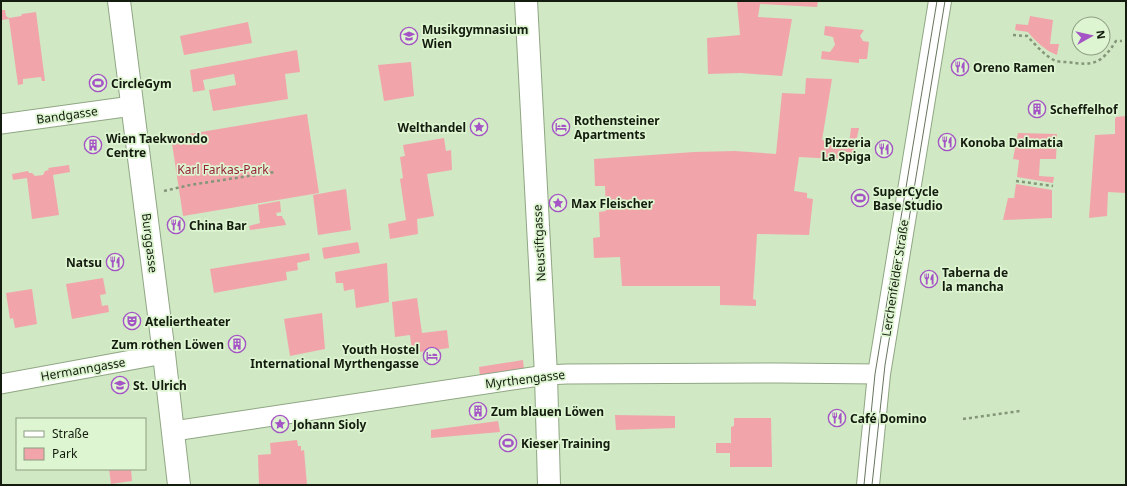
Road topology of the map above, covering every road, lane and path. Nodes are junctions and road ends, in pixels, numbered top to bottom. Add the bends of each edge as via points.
1 (119, 1) edge
2 (526, 1) edge
3 (940, 1) edge
4 (1013, 35) dead end
5 (1122, 40) dead end
6 (132, 106) junction
7 (1, 124) edge
8 (275, 172) dead end
9 (1016, 180) dead end
10 (1053, 186) dead end
11 (163, 191) dead end
12 (164, 354) junction
13 (879, 374) junction
14 (546, 375) junction
15 (1, 384) edge
16 (1020, 411) dead end
17 (963, 419) dead end
18 (174, 431) junction
19 (179, 485) edge
20 (549, 485) edge
21 (868, 485) edge

1 - 6 main road, Burggasse
2 - 14 main road, Neustiftgasse
3 - 13 main road, Lerchenfelder Straße
4 - 5 path via 1027,36 1053,60 1081,65 1099,61 1116,41
6 - 7 street, Bandgasse
6 - 12 main road, Burggasse
8 - 11 path
9 - 10 path
12 - 15 street, Hermanngasse
12 - 18 main road, Burggasse
13 - 14 street, Myrthengasse
13 - 21 main road, Lerchenfelder Straße
14 - 18 street, Myrthengasse
14 - 20 main road, Neustiftgasse
16 - 17 path
18 - 19 main road, Burggasse

